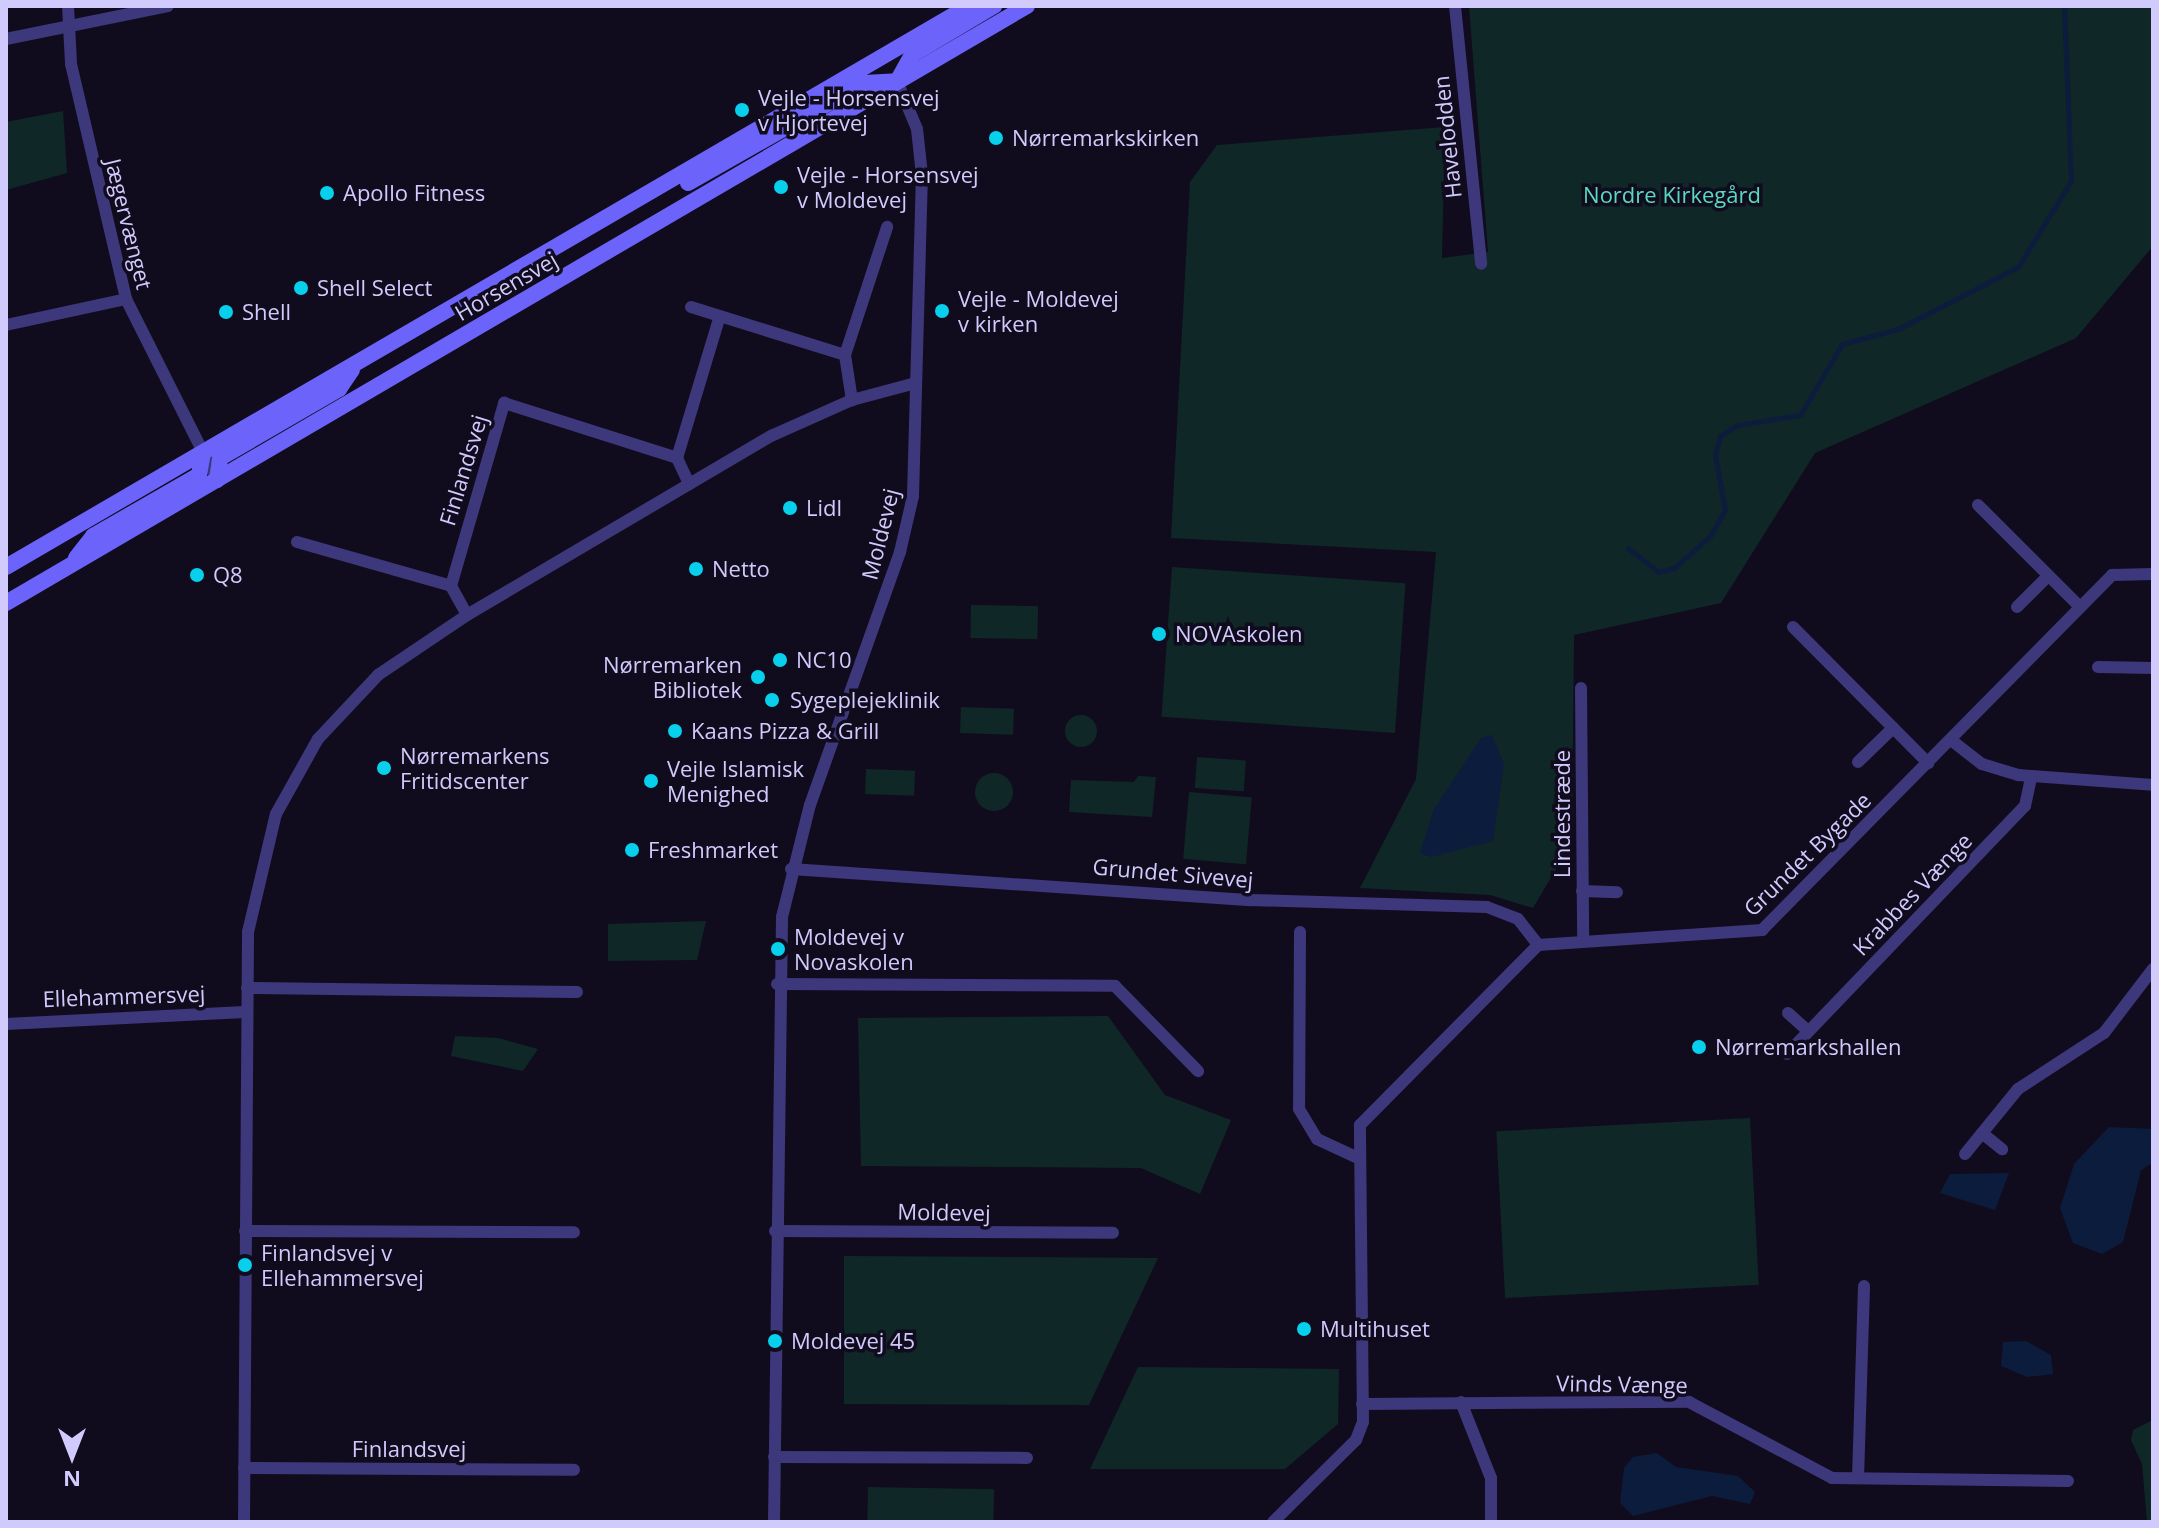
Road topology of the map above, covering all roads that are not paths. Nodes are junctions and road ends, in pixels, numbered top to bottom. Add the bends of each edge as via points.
1 (68, 6) edge
2 (168, 6) edge
3 (969, 6) edge
4 (994, 6) edge
5 (1027, 6) edge
6 (1455, 6) edge
7 (66, 25) junction
8 (6, 39) edge
9 (897, 81) junction
10 (623, 208) junction
11 (887, 227) dead end
12 (1481, 264) dead end
13 (126, 299) junction
14 (691, 307) dead end
15 (720, 316) junction
16 (6, 325) edge
17 (845, 355) junction
18 (356, 365) junction
19 (916, 383) junction
20 (852, 400) junction
21 (203, 453) junction
22 (677, 458) junction
23 (217, 480) junction
24 (689, 484) junction
25 (1978, 505) dead end
26 (297, 542) dead end
27 (70, 565) junction
28 (6, 567) edge
29 (2153, 574) edge
30 (2048, 576) junction
31 (451, 586) junction
32 (6, 603) edge
33 (2017, 607) dead end
34 (2080, 607) junction
35 (467, 615) junction
36 (1793, 627) dead end
37 (2098, 667) dead end
38 (2153, 668) edge
39 (1581, 688) dead end
40 (1893, 728) junction
41 (1951, 740) junction
42 (1858, 762) dead end
43 (1928, 763) junction
44 (2031, 778) junction
45 (2153, 785) edge
46 (791, 869) junction
47 (1582, 891) junction
48 (1617, 892) dead end
49 (1300, 932) dead end
50 (1583, 940) junction
51 (1538, 945) junction
52 (2153, 969) edge
53 (777, 984) junction
54 (247, 988) junction
55 (577, 992) dead end
56 (245, 1012) junction
57 (1788, 1013) dead end
58 (6, 1024) edge
59 (1808, 1031) junction
60 (1787, 1054) dead end
61 (1198, 1071) dead end
62 (1982, 1133) junction
63 (2002, 1149) dead end
64 (1965, 1154) dead end
65 (1360, 1159) junction
66 (245, 1231) junction
67 (775, 1231) junction
68 (574, 1232) dead end
69 (1113, 1233) dead end
70 (1864, 1286) dead end
71 (1461, 1402) junction
72 (1362, 1404) junction
73 (774, 1457) junction
74 (1027, 1458) dead end
75 (244, 1468) junction
76 (574, 1470) dead end
77 (1858, 1478) junction
78 (2068, 1481) dead end
79 (244, 1522) edge
80 (774, 1522) edge
81 (1273, 1522) edge
82 (1491, 1522) edge

1 - 7 street, Jægervænget
2 - 7 street
3 - 10 main road, Horsensvej
4 - 9 main road via 912,55
5 - 9 main road, Horsensvej
6 - 12 street, Havelodden
7 - 8 street
7 - 13 street, Jægervænget
9 - 10 main road via 864,83 678,189
9 - 19 street, Moldevej via 917,129 922,175
9 - 23 main road, Horsensvej
10 - 18 main road, Horsensvej
11 - 17 street
13 - 16 street
13 - 21 street, Jægervænget
14 - 15 street
15 - 17 street
15 - 22 street
17 - 20 street
18 - 21 main road, Horsensvej
18 - 23 main road via 339,389 220,458
19 - 20 street
19 - 46 street, Moldevej via 913,496 900,552
20 - 24 street
21 - 23 street, Jægervænget
21 - 27 main road via 199,475 93,536
21 - 28 main road, Horsensvej
22 - 24 street
22 - 31 street, Finlandsvej via 504,403
23 - 27 main road, Horsensvej
24 - 35 street
25 - 30 street
26 - 31 street
27 - 32 main road, Horsensvej
29 - 34 street, Grundet Bygade via 2112,575
30 - 33 street
30 - 34 street
31 - 35 street
34 - 41 street, Grundet Bygade
35 - 54 street via 378,675 318,739 276,814 258,868
36 - 40 street
37 - 38 street
39 - 47 street, Lindestræde
40 - 42 street
40 - 43 street
41 - 43 street, Grundet Bygade
41 - 44 street via 1982,764
43 - 50 street, Grundet Bygade via 1762,930
44 - 45 street
44 - 59 street, Krabbes Vænge via 2025,806
46 - 51 street, Grundet Sivevej via 1251,900 1487,907 1518,919
46 - 53 street, Moldevej
47 - 48 street
47 - 50 street, Lindestræde
49 - 65 street via 1299,1109 1317,1139
50 - 51 street, Grundet Bygade
51 - 65 street via 1360,1125
52 - 62 street via 2104,1033 2018,1089
53 - 61 street via 1115,986
53 - 67 street, Moldevej
54 - 55 street
54 - 56 street
56 - 58 street, Ellehammersvej
56 - 66 street
57 - 59 street
59 - 60 street, Krabbes Vænge
62 - 63 street
62 - 64 street
65 - 72 street
66 - 68 street
66 - 75 street
67 - 69 street, Moldevej
67 - 73 street, Moldevej
70 - 77 street
71 - 72 street, Vinds Vænge
71 - 77 street, Vinds Vænge via 1689,1402 1818,1472
71 - 82 street via 1491,1478
72 - 81 street via 1356,1440
73 - 74 street
73 - 80 street, Moldevej
75 - 76 street, Finlandsvej
75 - 79 street
77 - 78 street, Vinds Vænge

